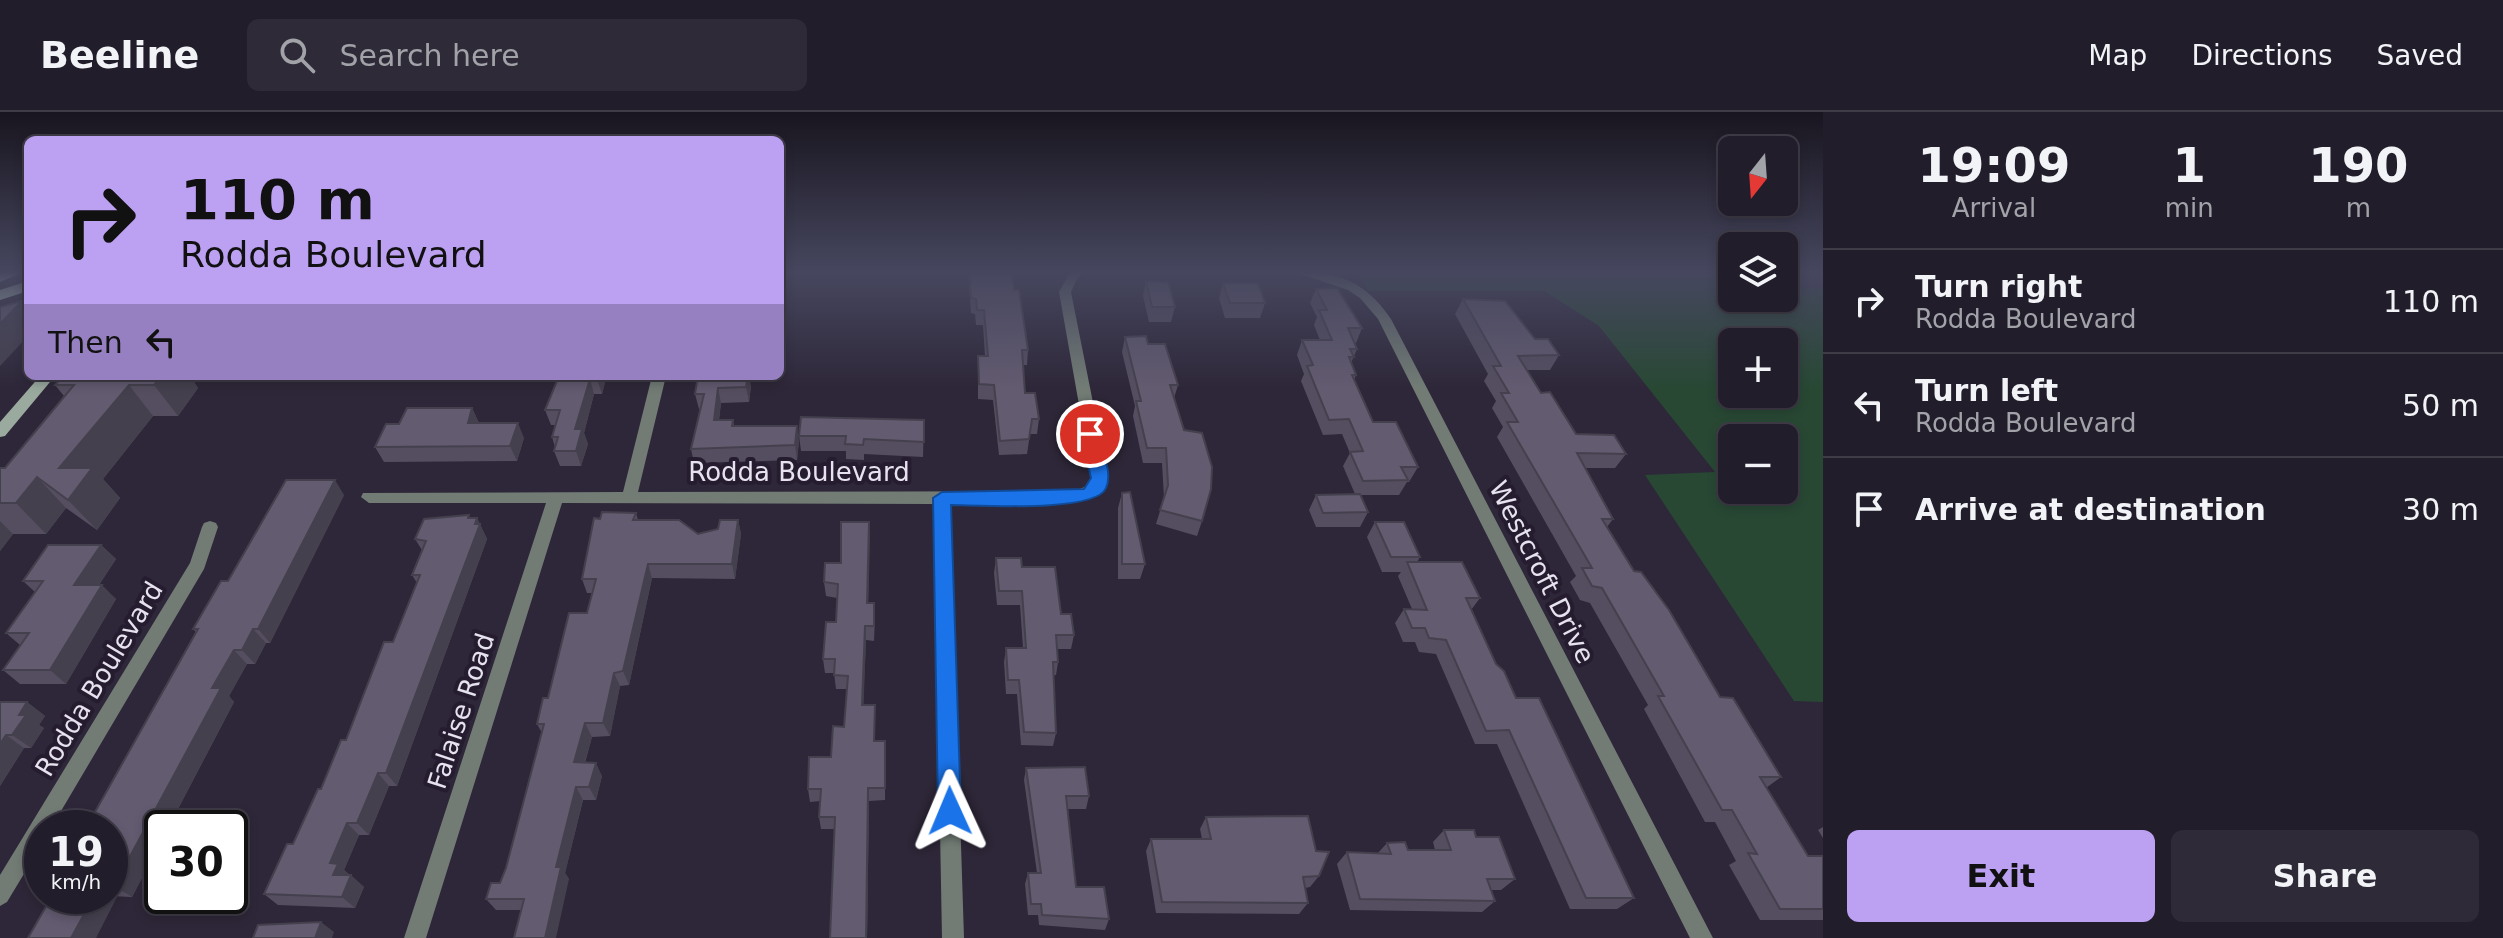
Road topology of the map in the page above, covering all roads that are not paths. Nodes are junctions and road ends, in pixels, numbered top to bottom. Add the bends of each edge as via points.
1 (1068, 311) edge
2 (1381, 311) edge
3 (45, 380) edge
4 (658, 380) edge
5 (0, 432) edge
6 (369, 497) dead end
7 (629, 497) junction
8 (942, 498) junction
9 (555, 499) junction
10 (210, 527) dead end
11 (0, 895) edge
12 (415, 938) edge
13 (953, 938) edge
14 (1702, 938) edge

1 - 8 street, Rodda Boulevard via 1100,478 1097,489 1075,497
2 - 14 street, Westcroft Drive
3 - 5 main road
4 - 7 street
6 - 9 street, Rodda Boulevard
7 - 8 street, Rodda Boulevard
7 - 9 street, Rodda Boulevard
8 - 13 street
9 - 12 street, Falaise Road
10 - 11 street, Rodda Boulevard via 198,564

